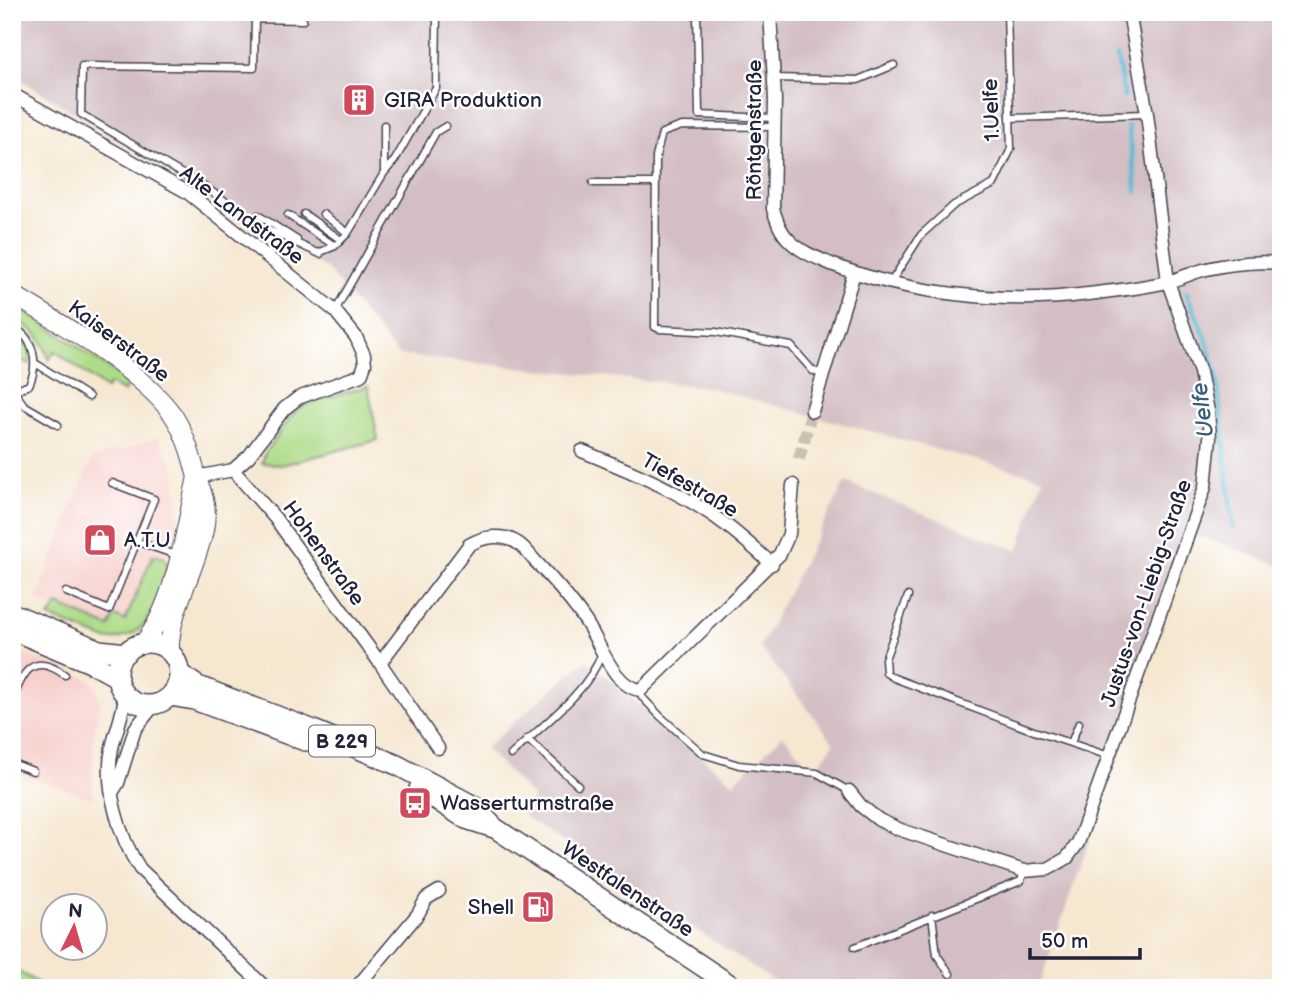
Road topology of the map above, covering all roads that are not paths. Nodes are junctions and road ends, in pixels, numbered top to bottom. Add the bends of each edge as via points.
1 (437, 12) edge
2 (697, 12) edge
3 (770, 12) edge
4 (1007, 12) edge
5 (1129, 12) edge
6 (303, 20) dead end
7 (894, 65) dead end
8 (774, 78) junction
9 (12, 94) edge
10 (1147, 114) junction
11 (1010, 118) junction
12 (774, 122) junction
13 (384, 125) dead end
14 (446, 126) dead end
15 (384, 173) junction
16 (593, 183) dead end
17 (655, 183) junction
18 (304, 214) dead end
19 (323, 214) dead end
20 (258, 215) dead end
21 (288, 215) dead end
22 (348, 233) junction
23 (341, 240) junction
24 (335, 246) junction
25 (320, 254) junction
26 (1281, 263) edge
27 (854, 273) junction
28 (891, 282) junction
29 (1168, 282) junction
30 (12, 294) edge
31 (335, 311) junction
32 (12, 327) edge
33 (35, 363) junction
34 (824, 374) junction
35 (13, 391) edge
36 (89, 397) dead end
37 (812, 411) tunnel mouth
38 (58, 425) dead end
39 (582, 451) dead end
40 (233, 470) junction
41 (197, 477) junction
42 (112, 483) dead end
43 (793, 485) dead end
44 (138, 542) junction
45 (188, 559) junction
46 (772, 564) junction
47 (66, 592) dead end
48 (908, 596) dead end
49 (12, 613) edge
50 (12, 630) edge
51 (134, 649) junction
52 (170, 652) junction
53 (603, 652) junction
54 (380, 663) junction
55 (179, 673) junction
56 (65, 675) dead end
57 (121, 686) junction
58 (641, 690) junction
59 (162, 701) junction
60 (12, 702) edge
61 (1079, 723) dead end
62 (527, 739) junction
63 (1071, 743) junction
64 (438, 748) dead end
65 (510, 755) dead end
66 (1109, 756) junction
67 (12, 764) edge
68 (33, 771) dead end
69 (578, 785) dead end
70 (113, 791) junction
71 (849, 791) joint
72 (495, 828) junction
73 (1024, 871) junction
74 (439, 891) dead end
75 (932, 915) junction
76 (855, 947) dead end
77 (950, 974) dead end
78 (266, 988) edge
79 (356, 988) edge
80 (734, 988) edge

1 - 15 lane via 436,88
2 - 12 lane via 699,116
3 - 8 street, Röntgenstraße
4 - 11 lane, 1.Uelfe
5 - 10 street, Justus-von-Liebig-Straße
6 - 25 lane via 255,19 254,68 82,66 81,114 208,189 261,227
7 - 8 lane via 858,79
8 - 12 street, Röntgenstraße
9 - 31 street, Alte Landstraße via 187,192
10 - 11 lane
10 - 29 street, Justus-von-Liebig-Straße
11 - 28 lane, 1.Uelfe via 1011,149 994,184 954,205 921,234
12 - 17 lane via 682,126 662,133
12 - 27 street, Röntgenstraße via 772,189 778,226 798,248
13 - 15 lane
14 - 31 lane via 436,132
15 - 22 lane
16 - 17 lane
17 - 34 lane via 655,327 791,346 813,371
18 - 23 lane
19 - 22 lane
20 - 25 lane
21 - 24 lane
22 - 23 lane
23 - 24 lane
24 - 25 lane
26 - 29 street, Röntgenstraße via 1231,264
27 - 28 street, Röntgenstraße
27 - 34 street
28 - 29 street, Röntgenstraße via 1024,298 1086,295
29 - 66 street, Justus-von-Liebig-Straße via 1200,372 1208,411 1205,487
30 - 41 main road, Kaiserstraße via 73,332 155,394 179,425
31 - 40 street, Alte Landstraße via 364,355 361,375 299,398 284,409
32 - 33 lane via 22,331
33 - 35 lane via 29,385
33 - 36 lane
34 - 37 street
35 - 38 lane via 24,405
39 - 46 street, Tiefestraße via 686,499 726,524
40 - 41 street
40 - 54 street, Hohenstraße via 275,518
41 - 45 main road, Kaiserstraße via 206,505 204,529
42 - 44 lane via 154,499
43 - 46 street via 789,534
44 - 45 lane
44 - 47 lane via 109,610
45 - 51 main road, Kaiserstraße via 156,626
45 - 52 main road, Kaiserstraße
46 - 58 street
48 - 63 lane via 884,659 886,673
49 - 51 main road via 99,650
50 - 57 main road via 93,664
51 - 52 main road via 157,645
51 - 57 main road via 120,663
52 - 55 main road
53 - 54 street via 573,604 520,545 492,537 469,545
53 - 58 street via 625,685
53 - 62 lane via 584,686
54 - 64 street, Hohenstraße
55 - 59 main road via 175,690
55 - 72 main road, Westfalenstraße / B 229 via 198,686 397,765 474,806
56 - 60 lane via 36,665 28,667
57 - 59 main road via 141,704
57 - 70 street via 109,768
58 - 71 lane via 660,716 703,754 739,765 817,773
59 - 70 street via 135,729
59 - 72 main road, Westfalenstraße / B 229 via 194,699 382,770 466,819
61 - 63 lane
62 - 65 lane
62 - 69 lane
63 - 66 lane
66 - 73 street, Justus-von-Liebig-Straße via 1079,843 1068,858 1048,869
67 - 68 lane
70 - 78 street via 123,838 140,869
71 - 73 street via 879,820
72 - 80 main road, Westfalenstraße / B 229
73 - 75 lane via 1021,881
74 - 79 street via 426,900
75 - 76 lane
75 - 77 lane via 937,955

